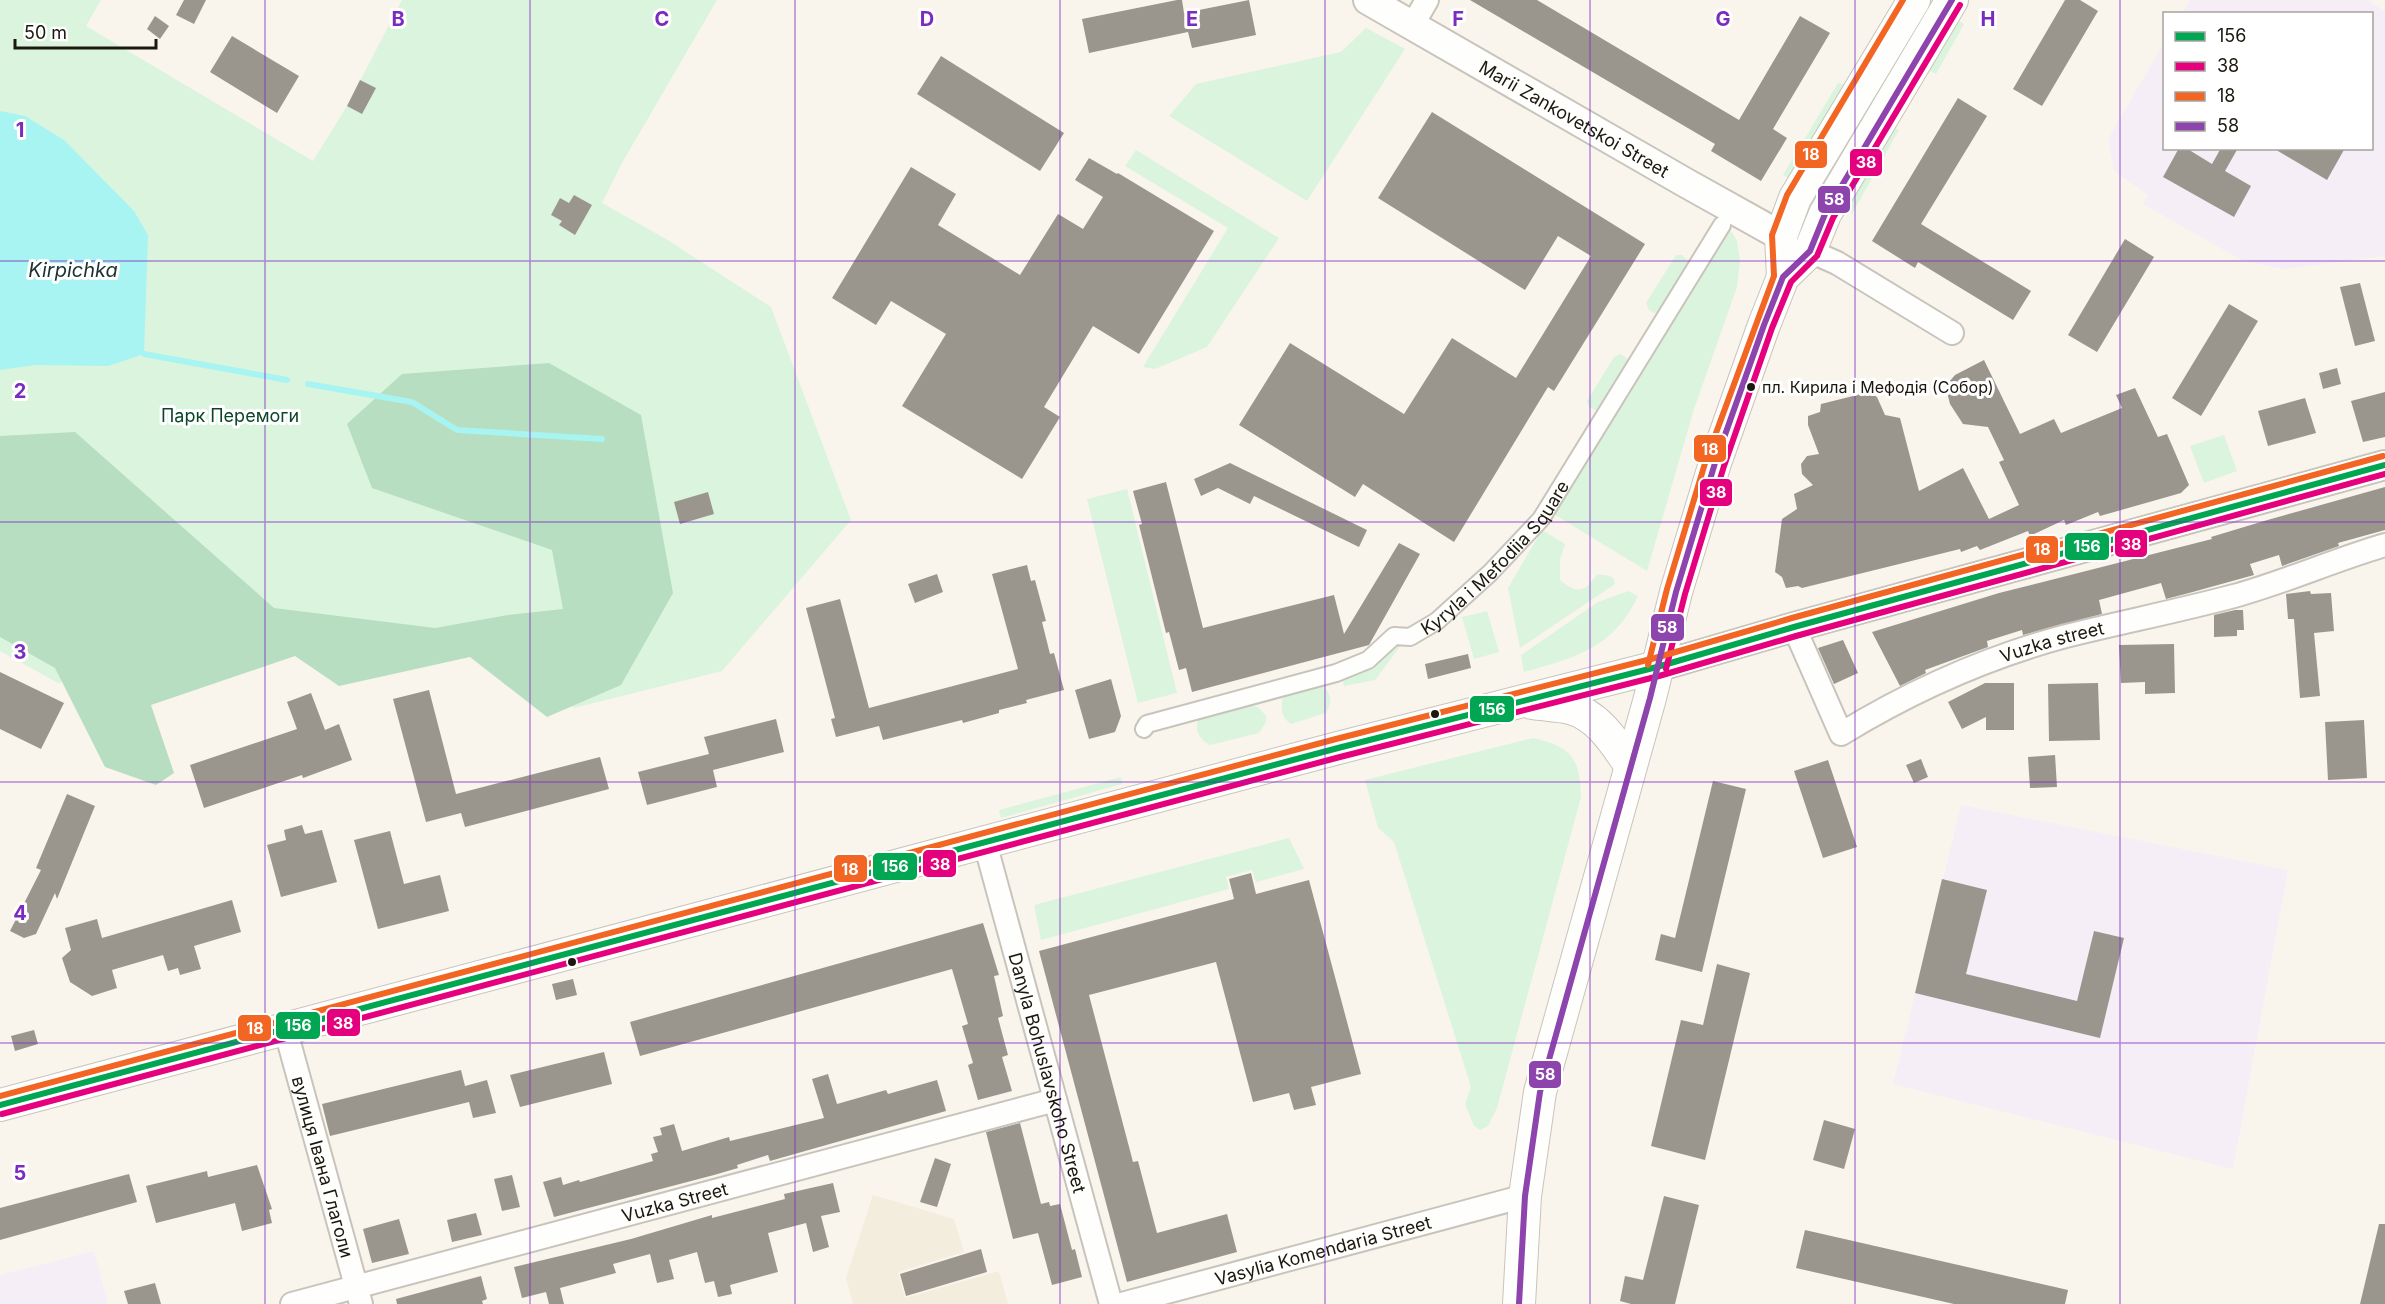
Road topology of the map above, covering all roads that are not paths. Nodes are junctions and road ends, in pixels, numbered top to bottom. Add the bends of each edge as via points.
1 (1368, 0) edge
2 (1427, 0) edge
3 (1914, 0) edge
4 (1952, 0) edge
5 (1413, 26) junction
6 (1722, 225) dead end
7 (1781, 236) junction
8 (1810, 251) junction
9 (1783, 277) junction
10 (1952, 333) dead end
11 (2385, 465) edge
12 (2385, 544) edge
13 (1794, 627) junction
14 (1657, 667) junction
15 (1520, 702) junction
16 (1144, 729) dead end
17 (1630, 765) junction
18 (985, 843) junction
19 (285, 1028) junction
20 (1055, 1100) junction
21 (0, 1105) edge
22 (1525, 1196) junction
23 (359, 1295) edge
24 (292, 1304) edge
25 (1111, 1304) edge
26 (1122, 1304) edge
27 (1519, 1304) edge

1 - 5 street, Marii Zankovetskoi Street
2 - 5 street
3 - 7 main road via 1795,198
4 - 8 main road via 1825,214
5 - 7 street, Marii Zankovetskoi Street
6 - 16 street, Kyryla i Mefodiia Square via 1541,519 1437,621 1410,637 1394,636 1368,660 1336,673 1147,724
7 - 9 main road
8 - 9 main road
8 - 10 street via 1837,263
9 - 14 main road via 1715,463
11 - 13 street
12 - 13 street, Vuzka street via 2235,596 2011,653 1930,684 1841,734
13 - 14 street
14 - 15 main road
14 - 17 main road
15 - 17 main road via 1571,708 1593,720
15 - 18 main road
17 - 22 main road via 1540,1092
18 - 19 main road
18 - 20 street, Danyla Bohuslavskoho Street
19 - 21 main road
19 - 23 street, вулиця Івана Глаголи
20 - 23 street, Vuzka Street
20 - 25 street, Danyla Bohuslavskoho Street
22 - 26 street, Vasylia Komendaria Street
22 - 27 main road
23 - 24 street, Vuzka Street

